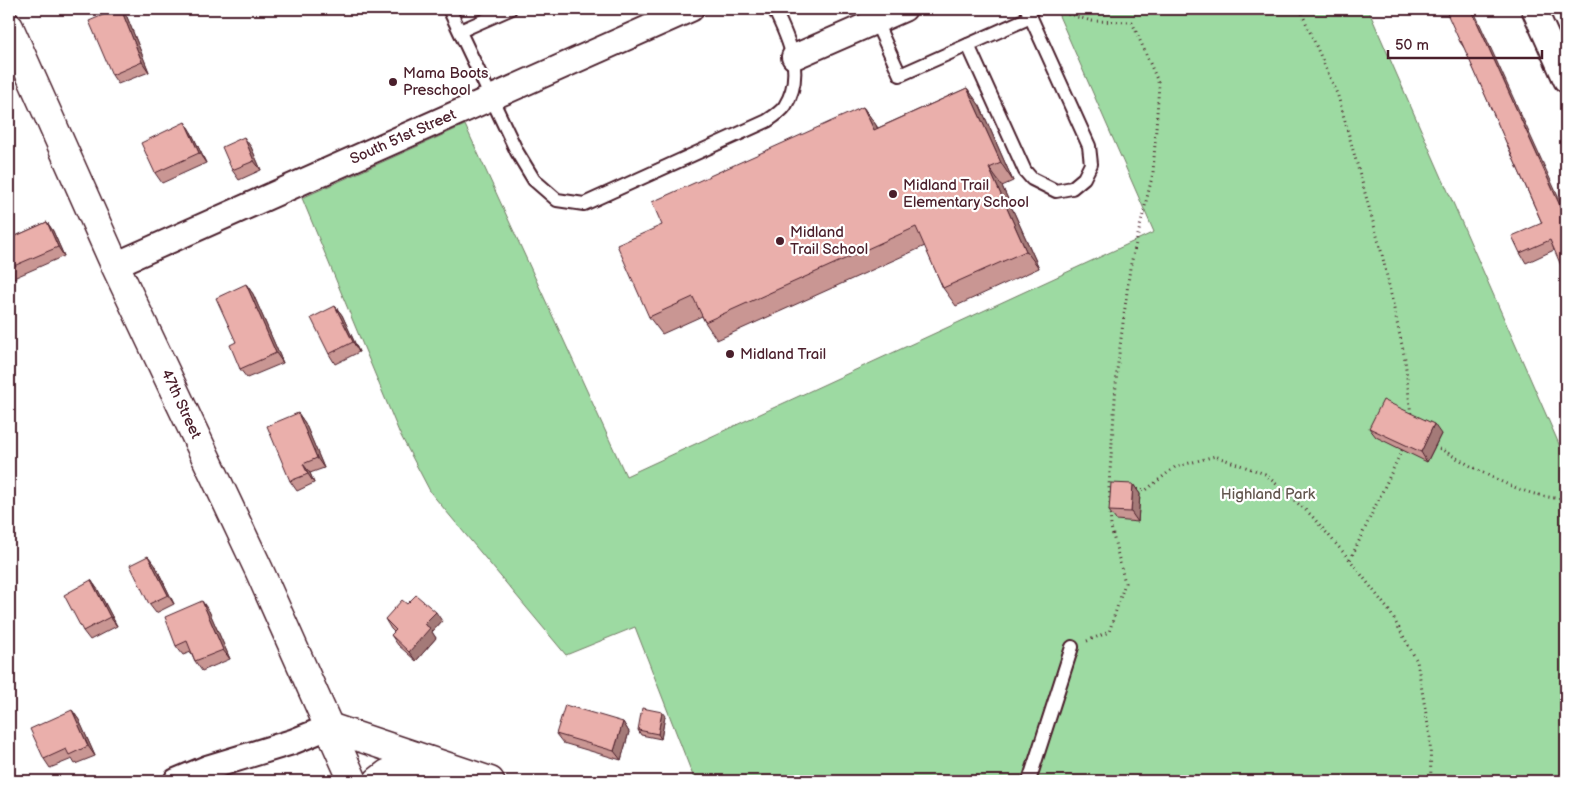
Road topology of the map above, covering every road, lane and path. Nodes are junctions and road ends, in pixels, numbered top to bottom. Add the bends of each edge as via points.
1 (449, 9) edge
2 (510, 9) edge
3 (691, 9) edge
4 (774, 9) edge
5 (904, 9) edge
6 (1300, 9) edge
7 (1534, 9) edge
8 (1029, 13) edge
9 (1063, 13) dead end
10 (876, 22) junction
11 (9, 27) edge
12 (460, 31) junction
13 (968, 44) junction
14 (794, 57) junction
15 (1566, 80) edge
16 (491, 98) junction
17 (115, 265) junction
18 (1411, 419) edge
19 (1434, 446) dead end
20 (1402, 450) edge
21 (1109, 486) junction
22 (1118, 487) edge
23 (1127, 488) edge
24 (1566, 499) edge
25 (1350, 560) junction
26 (1072, 647) joint
27 (329, 727) junction
28 (425, 760) junction
29 (176, 781) edge
30 (353, 781) edge
31 (378, 781) edge
32 (490, 781) edge
33 (1029, 781) edge
34 (1431, 781) edge

1 - 12 lane
2 - 12 lane
3 - 16 street, South 51st Street
4 - 14 lane
5 - 10 street
6 - 18 path via 1338,96 1382,254 1405,359
7 - 15 street
8 - 13 lane
8 - 13 lane via 1088,146 1091,164 1084,178 1072,188 1056,191 1032,179 1025,171
9 - 21 path via 1092,21 1132,22 1159,84 1153,173 1130,268 1118,360
10 - 13 lane via 900,75
10 - 14 street
11 - 17 main road, 47th Street
12 - 16 lane
14 - 16 lane via 795,84 784,107 767,122 584,204 557,200 534,180
16 - 17 street, South 51st Street
17 - 27 main road, 47th Street
19 - 24 path via 1512,487 1548,498
20 - 25 path
21 - 22 path
21 - 26 path via 1111,527 1125,583 1109,632
23 - 25 path via 1146,490 1175,467 1215,456 1265,474 1311,515
25 - 34 path via 1390,612 1417,661 1430,737
26 - 33 lane
27 - 28 main road
27 - 29 street
27 - 30 main road, 47th Street
28 - 31 main road
28 - 32 main road

